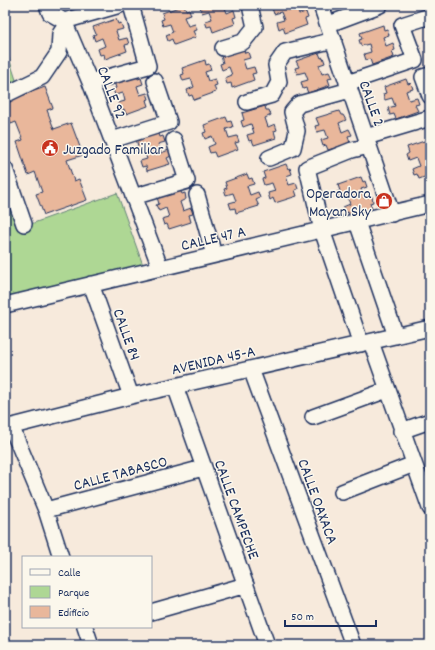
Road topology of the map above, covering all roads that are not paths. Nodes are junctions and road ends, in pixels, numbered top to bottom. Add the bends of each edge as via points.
1 (47, 5) edge
2 (120, 5) edge
3 (131, 5) edge
4 (252, 5) edge
5 (321, 5) edge
6 (380, 5) edge
7 (430, 16) edge
8 (65, 23) junction
9 (329, 24) junction
10 (334, 40) junction
11 (223, 48) dead end
12 (430, 75) edge
13 (156, 81) dead end
14 (90, 82) junction
15 (348, 87) junction
16 (5, 94) edge
17 (430, 96) edge
18 (247, 102) dead end
19 (430, 118) edge
20 (112, 140) junction
21 (174, 140) dead end
22 (368, 142) junction
23 (269, 158) dead end
24 (5, 169) edge
25 (197, 195) dead end
26 (133, 197) junction
27 (430, 204) edge
28 (392, 214) junction
29 (357, 222) junction
30 (24, 224) dead end
31 (322, 230) junction
32 (214, 255) junction
33 (160, 267) junction
34 (91, 284) junction
35 (5, 305) edge
36 (430, 328) edge
37 (396, 336) junction
38 (366, 343) junction
39 (251, 369) junction
40 (175, 386) junction
41 (387, 390) junction
42 (131, 396) junction
43 (313, 417) dead end
44 (430, 421) edge
45 (8, 427) edge
46 (401, 432) junction
47 (414, 464) junction
48 (203, 468) junction
49 (342, 492) dead end
50 (430, 508) edge
51 (46, 510) junction
52 (62, 556) edge
53 (246, 585) junction
54 (152, 612) edge
55 (90, 628) edge
56 (91, 645) edge
57 (267, 645) edge
58 (353, 645) edge

1 - 8 street via 50,13
2 - 8 street
3 - 14 street via 148,66
4 - 11 street via 255,27 243,42
5 - 9 street, CALLE 2
6 - 9 street
7 - 15 street via 402,25 414,60
8 - 14 street, CALLE 92
8 - 16 street via 60,34 59,52 42,77
9 - 10 street, CALLE 2
10 - 15 street, CALLE 2
10 - 18 street via 284,52 276,65 279,82 272,95
12 - 17 street via 423,77
13 - 20 street via 169,122
14 - 20 street, CALLE 92
15 - 22 street, CALLE 2
15 - 23 street via 299,104 292,112 297,131 293,148
19 - 22 street
20 - 26 street, CALLE 92
21 - 26 street via 188,181
22 - 28 street, CALLE 2
22 - 31 street via 308,168
24 - 30 street
25 - 32 street
26 - 33 street, CALLE 92
27 - 28 street, CALLE 47 A
28 - 29 street, CALLE 47 A
29 - 31 street, CALLE 47 A
29 - 37 street
31 - 32 street, CALLE 47 A
31 - 38 street
32 - 33 street, CALLE 47 A
33 - 34 street, CALLE 47 A
34 - 35 street, CALLE 47 A
34 - 42 street, CALLE 84
36 - 37 street, AVENIDA 45-A
37 - 38 street, AVENIDA 45-A
38 - 39 street, AVENIDA 45-A
38 - 41 street
39 - 40 street, AVENIDA 45-A
39 - 58 street, CALLE OAXACA
40 - 42 street, AVENIDA 45-A
40 - 48 street, CALLE CAMPECHE
41 - 43 street
41 - 46 street
42 - 45 street, AVENIDA 45-A
44 - 46 street
45 - 51 street
46 - 47 street
47 - 49 street
47 - 50 street
48 - 51 street, CALLE TABASCO
48 - 53 street, CALLE CAMPECHE
51 - 52 street
53 - 54 street
53 - 57 street, CALLE CAMPECHE
55 - 56 street

